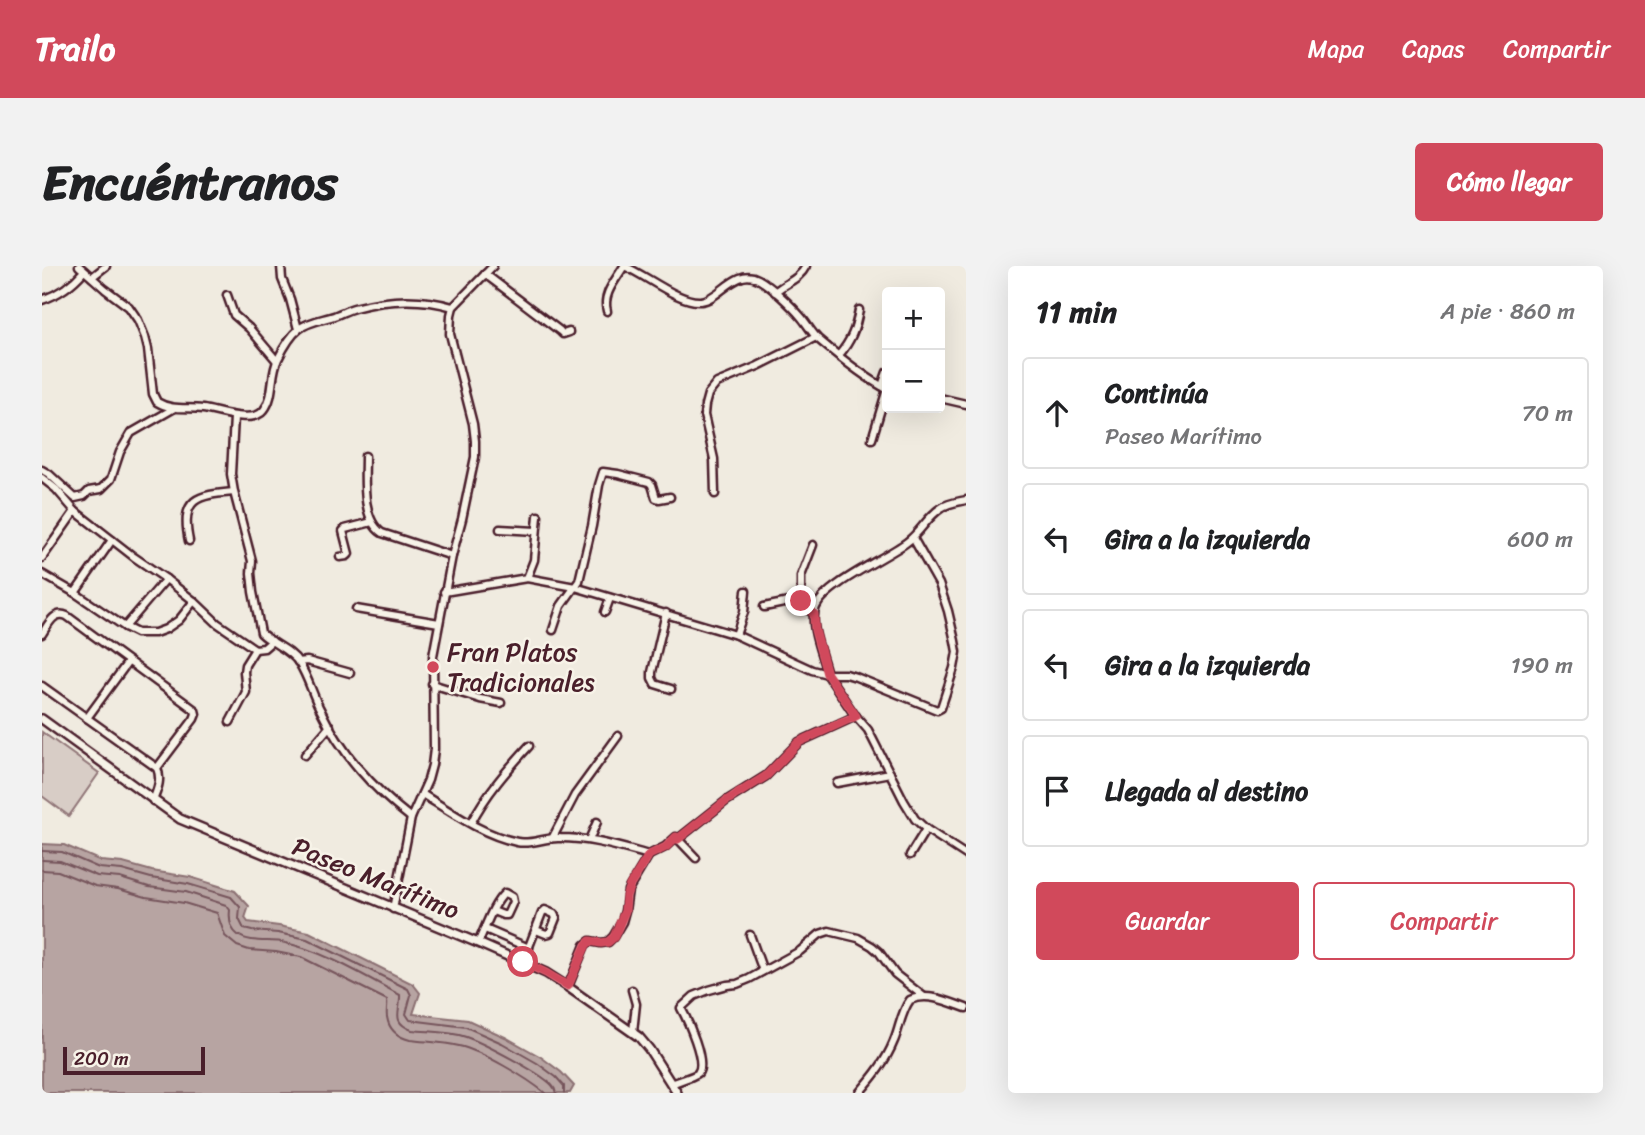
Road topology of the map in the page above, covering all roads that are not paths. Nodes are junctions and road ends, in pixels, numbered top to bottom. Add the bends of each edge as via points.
1 (106, 266) edge
2 (281, 266) edge
3 (493, 266) edge
4 (624, 266) edge
5 (806, 266) edge
6 (81, 268) edge
7 (485, 274) junction
8 (92, 277) junction
9 (775, 292) junction
10 (227, 295) dead end
11 (42, 300) edge
12 (453, 307) junction
13 (859, 310) dead end
14 (607, 311) dead end
15 (298, 329) junction
16 (569, 332) dead end
17 (816, 337) junction
18 (839, 355) junction
19 (277, 361) junction
20 (882, 386) edge
21 (945, 399) edge
22 (882, 400) edge
23 (966, 404) edge
24 (173, 409) junction
25 (234, 417) junction
26 (872, 439) dead end
27 (365, 456) dead end
28 (42, 470) edge
29 (42, 478) edge
30 (234, 492) junction
31 (715, 494) dead end
32 (670, 497) dead end
33 (966, 500) edge
34 (75, 511) junction
35 (538, 516) dead end
36 (372, 522) junction
37 (500, 529) dead end
38 (536, 531) junction
39 (913, 538) junction
40 (112, 540) junction
41 (189, 541) dead end
42 (813, 545) dead end
43 (452, 556) junction
44 (340, 557) dead end
45 (42, 558) edge
46 (42, 574) edge
47 (527, 578) junction
48 (166, 579) junction
49 (576, 587) junction
50 (746, 590) dead end
51 (444, 592) junction
52 (75, 593) junction
53 (610, 597) junction
54 (194, 601) junction
55 (801, 601) junction
56 (764, 607) dead end
57 (355, 609) dead end
58 (605, 612) dead end
59 (666, 613) junction
60 (814, 614) junction
61 (439, 623) junction
62 (125, 627) junction
63 (553, 630) dead end
64 (42, 634) edge
65 (736, 635) junction
66 (272, 641) junction
67 (255, 649) junction
68 (128, 662) junction
69 (298, 662) junction
70 (350, 673) dead end
71 (827, 674) junction
72 (432, 684) junction
73 (42, 686) edge
74 (671, 689) dead end
75 (501, 703) dead end
76 (856, 716) junction
77 (87, 718) junction
78 (42, 719) edge
79 (230, 722) dead end
80 (330, 726) junction
81 (618, 736) dead end
82 (529, 746) dead end
83 (305, 755) dead end
84 (157, 768) junction
85 (890, 773) junction
86 (837, 783) dead end
87 (422, 794) junction
88 (153, 801) junction
89 (411, 818) junction
90 (597, 822) dead end
91 (471, 823) junction
92 (926, 830) junction
93 (553, 838) junction
94 (678, 839) junction
95 (589, 840) junction
96 (649, 855) junction
97 (911, 855) dead end
98 (966, 855) edge
99 (696, 858) dead end
100 (393, 909) junction
101 (493, 911) dead end
102 (485, 929) junction
103 (536, 930) dead end
104 (750, 935) dead end
105 (478, 943) junction
106 (529, 948) junction
107 (523, 962) junction
108 (763, 971) junction
109 (568, 986) junction
110 (632, 990) dead end
111 (923, 996) junction
112 (966, 1008) edge
113 (633, 1032) junction
114 (671, 1084) junction
115 (677, 1093) edge
116 (859, 1093) edge

1 - 8 street
2 - 15 street
3 - 7 street
4 - 9 street via 691,301 709,299 748,277
4 - 14 street via 607,294
5 - 9 street
6 - 8 street
6 - 11 street via 69,286
7 - 12 street
7 - 16 street via 563,334
8 - 24 street via 138,320 148,349 155,399
9 - 17 street
10 - 19 street via 234,315
12 - 15 street via 402,299 354,308
12 - 43 street via 450,334 475,449
13 - 18 street via 853,336
15 - 19 street
17 - 18 street
17 - 31 street via 717,383 708,394 704,415 714,459
18 - 20 street
19 - 25 street via 264,412
21 - 23 street
22 - 26 street
24 - 25 street
24 - 28 street via 131,433 111,479 101,489 75,498
25 - 30 street
27 - 36 street via 365,496
29 - 34 street
30 - 41 street via 207,494 192,503 187,517
30 - 66 street via 252,561 260,629
32 - 49 street via 656,498 647,481 603,472
33 - 39 street via 935,512
34 - 40 street
34 - 45 street
35 - 38 street
36 - 43 street via 382,533
36 - 44 street via 343,531 349,554
37 - 38 street
38 - 47 street via 534,561
39 - 60 street via 831,590
39 - 71 street via 939,584 956,640 954,668 942,708 937,710 846,674
40 - 48 street
40 - 52 street
42 - 55 street via 802,572
43 - 51 street
46 - 52 street
47 - 49 street
47 - 51 street
48 - 54 street
48 - 62 street
49 - 53 street
49 - 63 street via 561,606
50 - 65 street
51 - 61 street
52 - 62 street
53 - 58 street
53 - 59 street
54 - 62 street via 166,629 137,633
54 - 67 street via 216,624
55 - 56 street
55 - 60 street
57 - 61 street
59 - 65 street
59 - 74 street via 652,678 655,684
60 - 71 street
61 - 72 street
64 - 68 street via 61,613
65 - 71 street
66 - 67 street
66 - 69 street
67 - 79 street via 245,665 246,692
68 - 77 street
68 - 84 street via 196,714
69 - 70 street
69 - 80 street
71 - 76 street
72 - 75 street
72 - 87 street via 434,749
73 - 77 street
76 - 85 street
76 - 94 street via 799,742 766,776
77 - 84 street
78 - 88 main road, Paseo Marítimo
80 - 83 street
80 - 89 street via 367,780
81 - 93 street via 575,795
82 - 91 street via 481,803
84 - 88 street via 159,784
85 - 86 street
85 - 92 street
87 - 89 street
87 - 91 street
88 - 100 main road, Paseo Marítimo via 180,820
89 - 100 street
90 - 95 street
91 - 93 street via 516,842
92 - 97 street
92 - 98 street
93 - 95 street
94 - 96 street
94 - 99 street
95 - 96 street
96 - 109 street via 628,890 614,937 586,945
100 - 105 main road, Paseo Marítimo
101 - 102 street
102 - 105 street
102 - 106 street
103 - 106 street
104 - 108 street
105 - 107 main road, Paseo Marítimo
106 - 107 street
107 - 109 main road, Paseo Marítimo
108 - 111 street via 820,934 833,931 872,946 895,974
108 - 114 street via 694,996 681,1008 696,1042 699,1070
109 - 113 main road, Paseo Marítimo
110 - 113 street via 636,1004
111 - 112 street
111 - 116 street via 904,1008 884,1063
113 - 114 main road, Paseo Marítimo
114 - 115 main road, Paseo Marítimo

